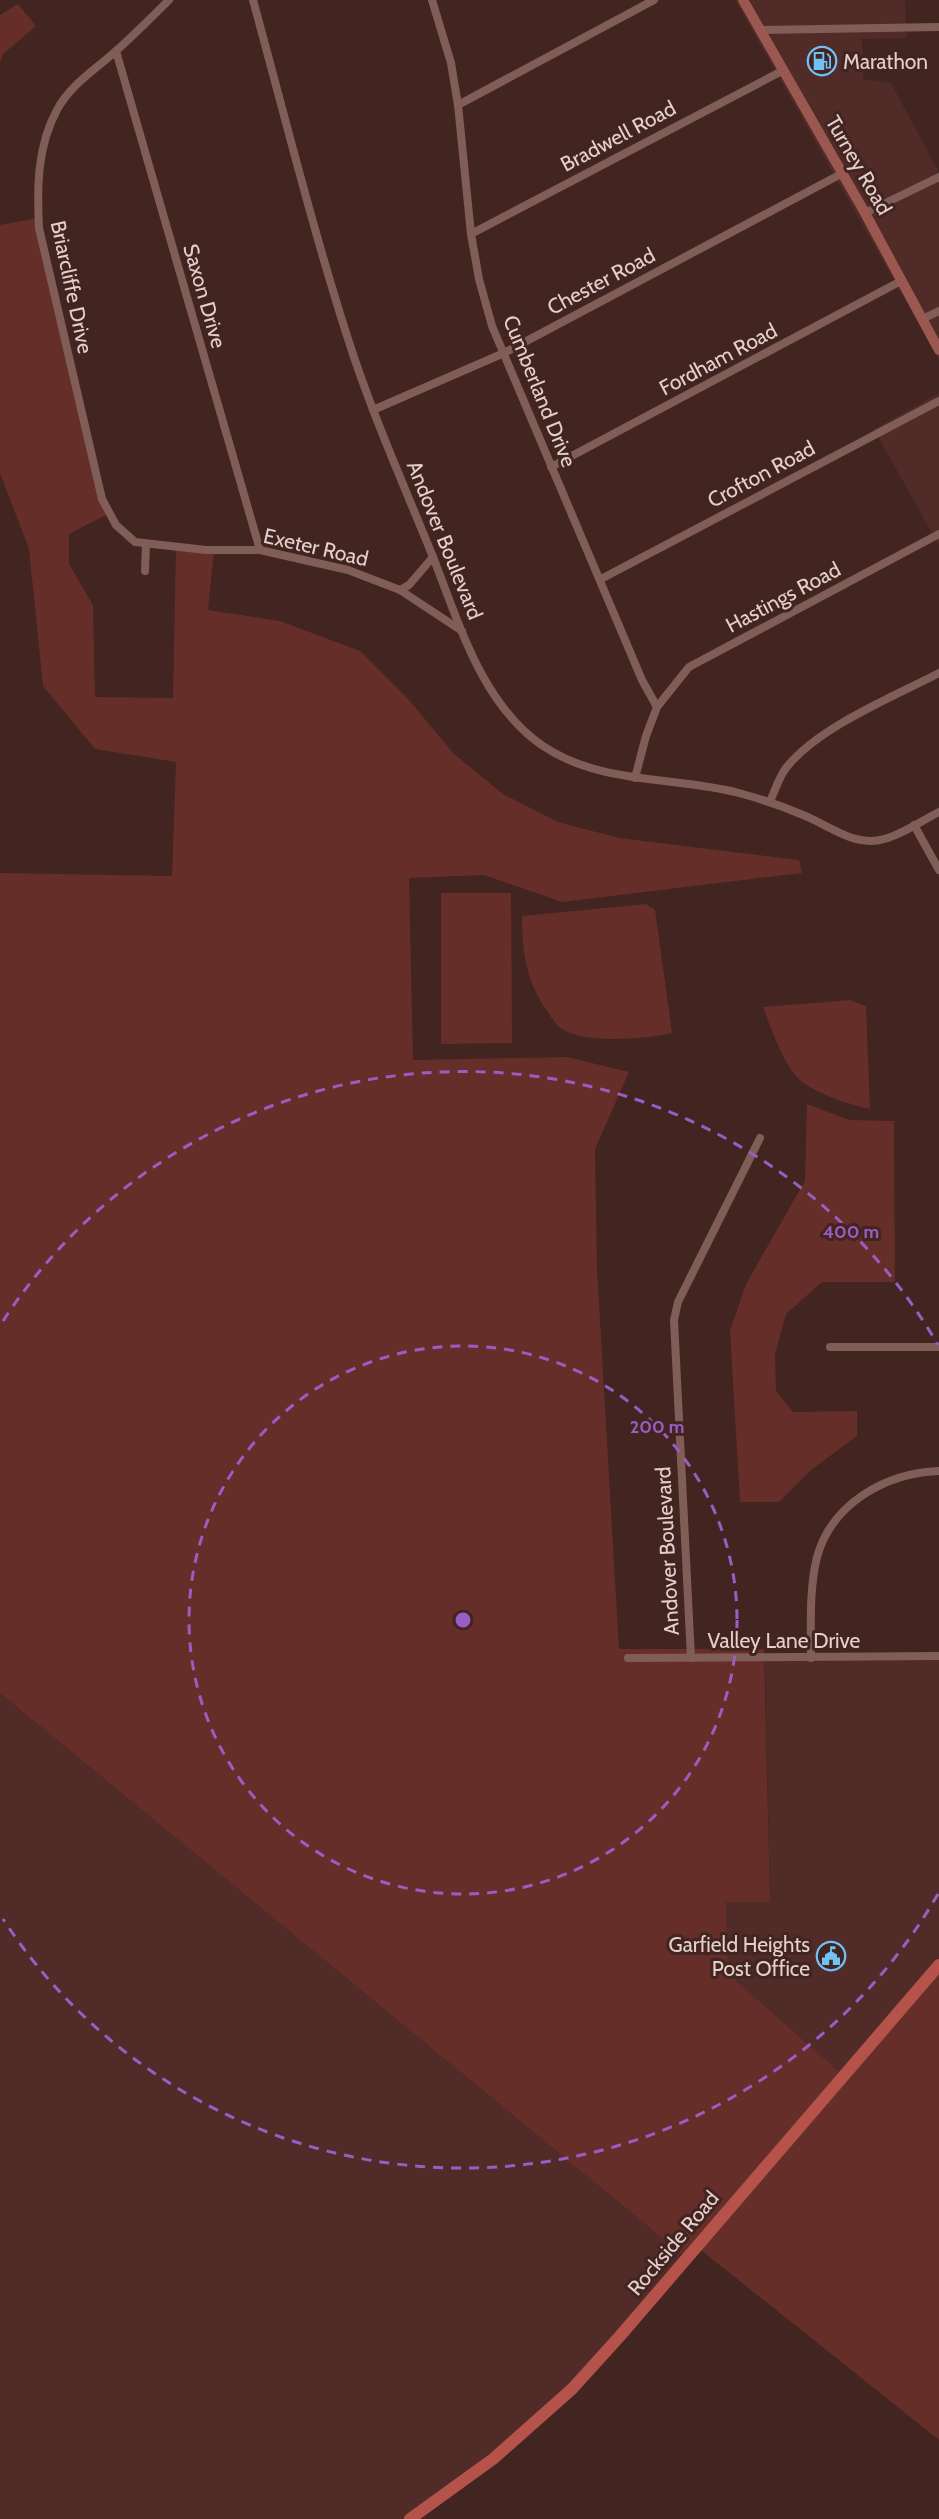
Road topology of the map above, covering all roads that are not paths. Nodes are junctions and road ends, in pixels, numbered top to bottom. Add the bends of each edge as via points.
1 (170, 0) edge
2 (253, 0) edge
3 (432, 0) edge
4 (654, 0) edge
5 (743, 0) edge
6 (939, 27) edge
7 (759, 30) junction
8 (116, 51) junction
9 (782, 71) junction
10 (458, 105) junction
11 (841, 174) junction
12 (939, 177) edge
13 (865, 213) junction
14 (471, 234) junction
15 (901, 281) junction
16 (939, 311) edge
17 (922, 319) junction
18 (939, 350) edge
19 (504, 353) junction
20 (939, 401) edge
21 (373, 410) junction
22 (551, 467) junction
23 (939, 534) edge
24 (146, 544) junction
25 (260, 550) junction
26 (433, 557) junction
27 (145, 572) dead end
28 (601, 579) junction
29 (400, 590) junction
30 (463, 632) junction
31 (939, 673) edge
32 (657, 707) junction
33 (635, 778) junction
34 (770, 801) junction
35 (939, 812) edge
36 (914, 825) junction
37 (939, 870) edge
38 (760, 1138) dead end
39 (830, 1347) dead end
40 (939, 1347) edge
41 (939, 1471) edge
42 (939, 1656) edge
43 (628, 1658) dead end
44 (691, 1658) junction
45 (811, 1658) junction
46 (939, 1965) edge
47 (410, 2519) edge

1 - 8 street, Briarcliffe Drive
2 - 21 street, Andover Boulevard via 348,338
3 - 10 street, Cumberland Drive via 451,63
4 - 10 street
5 - 7 main road, Turney Road
6 - 7 street
7 - 9 main road, Turney Road
8 - 24 street, Briarcliffe Drive via 76,85 57,110 43,149 37,183 39,228 102,499 116,525 135,542
8 - 25 street, Saxon Drive
9 - 11 main road, Turney Road
9 - 14 street, Bradwell Road
10 - 14 street, Cumberland Drive
11 - 13 main road, Turney Road
11 - 19 street, Chester Road
12 - 13 street
13 - 15 main road, Turney Road
14 - 19 street, Cumberland Drive via 478,279
15 - 17 main road, Turney Road
15 - 22 street, Fordham Road
16 - 17 street
17 - 18 main road, Turney Road
19 - 21 street, Chester Road
19 - 22 street, Cumberland Drive
20 - 28 street, Crofton Road
21 - 26 street, Andover Boulevard
22 - 28 street, Cumberland Drive
23 - 32 street, Hastings Road via 689,667
24 - 25 street, Exeter Road
24 - 27 street
25 - 29 street, Exeter Road via 348,570
26 - 29 street
26 - 30 street, Andover Boulevard
28 - 32 street, Cumberland Drive
29 - 30 street, Exeter Road
30 - 33 street, Andover Boulevard via 484,680 512,721 579,766
31 - 34 street via 826,733 802,750 784,770
32 - 33 street
33 - 34 street, Andover Boulevard via 725,790
34 - 36 street, Andover Boulevard via 844,836 868,842 883,840
35 - 36 street
36 - 37 street
38 - 44 street, Andover Boulevard via 678,1302 674,1320
39 - 40 street
41 - 45 street via 920,1471 891,1479 867,1491 843,1511 828,1532 812,1587
42 - 45 street, Valley Lane Drive
43 - 44 street, Valley Lane Drive
44 - 45 street, Valley Lane Drive
46 - 47 main road, Rockside Road via 572,2389 492,2459

